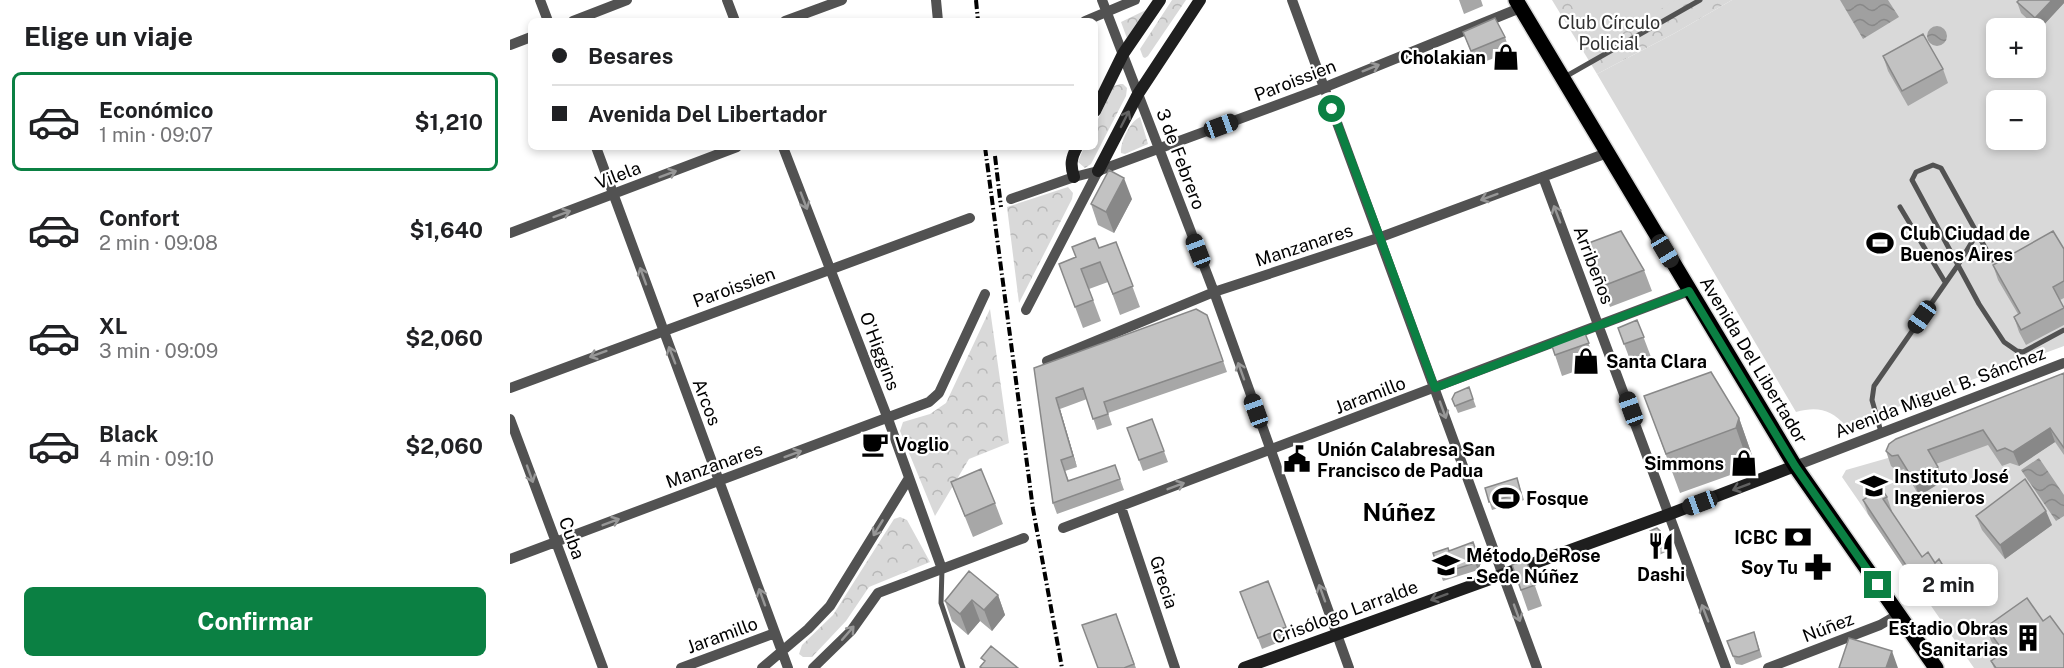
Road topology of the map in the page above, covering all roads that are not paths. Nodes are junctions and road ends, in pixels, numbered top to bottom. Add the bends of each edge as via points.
1 (540, 0) edge
2 (627, 0) edge
3 (727, 0) edge
4 (842, 0) edge
5 (936, 0) edge
6 (1102, 0) edge
7 (1135, 0) edge
8 (1160, 0) edge
9 (1200, 0) edge
10 (1292, 0) edge
11 (1700, 0) edge
12 (1518, 4) edge
13 (1107, 12) junction
14 (547, 18) edge
15 (581, 18) edge
16 (734, 18) edge
17 (793, 18) edge
18 (938, 18) edge
19 (1092, 18) edge
20 (528, 38) edge
21 (510, 45) edge
22 (1124, 54) junction
23 (1562, 78) junction
24 (1323, 88) junction
25 (1138, 94) junction
26 (1098, 105) edge
27 (1159, 149) junction
28 (597, 150) edge
29 (728, 150) edge
30 (784, 150) edge
31 (1075, 150) edge
32 (1606, 153) junction
33 (1098, 171) junction
34 (1074, 177) junction
35 (1544, 177) junction
36 (613, 195) junction
37 (1011, 199) dead end
38 (1900, 207) dead end
39 (970, 218) dead end
40 (1978, 232) junction
41 (510, 233) edge
42 (1380, 237) junction
43 (1992, 260) dead end
44 (1958, 265) junction
45 (831, 269) junction
46 (1946, 282) junction
47 (1689, 291) junction
48 (1214, 292) junction
49 (985, 294) dead end
50 (1026, 310) dead end
51 (1599, 325) junction
52 (663, 330) junction
53 (2064, 330) edge
54 (1047, 361) edge
55 (2064, 363) edge
56 (510, 388) edge
57 (1435, 388) junction
58 (510, 419) edge
59 (888, 419) junction
60 (1881, 432) junction
61 (1270, 450) junction
62 (1795, 466) junction
63 (909, 478) junction
64 (720, 480) junction
65 (1121, 507) junction
66 (1670, 514) junction
67 (1063, 528) dead end
68 (1024, 538) dead end
69 (556, 542) junction
70 (510, 559) edge
71 (942, 569) junction
72 (1502, 573) junction
73 (1899, 614) junction
74 (776, 633) junction
75 (1337, 634) junction
76 (782, 652) junction
77 (603, 668) edge
78 (681, 668) edge
79 (762, 668) edge
80 (788, 668) edge
81 (813, 668) edge
82 (963, 668) edge
83 (1175, 668) edge
84 (1244, 668) edge
85 (1349, 668) edge
86 (1537, 668) edge
87 (1726, 668) edge
88 (1768, 668) edge
89 (1936, 668) edge

1 - 14 street
2 - 15 street
3 - 16 street
4 - 17 street
5 - 18 street
6 - 13 street, 3 de Febrero
7 - 13 street
8 - 22 street
9 - 25 street
10 - 24 street
11 - 23 lane
12 - 23 main road, Avenida Del Libertador
24 -> 12 street, Paroissien
13 - 19 street
13 - 22 street, 3 de Febrero
20 - 21 street
22 - 25 street, 3 de Febrero
22 - 26 street
23 - 32 main road, Avenida Del Libertador
24 - 27 street, Paroissien
24 - 42 street
25 - 27 street, 3 de Febrero
33 -> 25 street
27 - 33 street, Paroissien
27 - 48 street, 3 de Febrero
28 - 36 street, Arcos
36 -> 29 street, Vilela
30 -> 45 street, O'Higgins
31 - 34 street via 1071,158
32 - 35 street, Manzanares
32 - 47 main road, Avenida Del Libertador
33 - 34 street, Paroissien
33 - 50 street
34 - 37 street, Paroissien
35 -> 42 street, Manzanares
51 -> 35 street, Arribeños
41 -> 36 street, Vilela
52 -> 36 street, Arcos
38 - 46 lane
39 - 45 street, Paroissien
40 - 43 lane
40 - 44 lane
40 - 44 lane via 1941,168 1933,165 1916,172 1912,180
42 - 48 street, Manzanares
42 - 57 street
44 - 46 lane
44 - 53 lane via 2004,342 2017,351 2037,346
45 - 52 street, Paroissien
45 - 59 street, O'Higgins
46 - 60 lane via 1874,386 1872,400
47 - 51 street, Jaramillo
47 - 62 main road, Avenida Del Libertador
48 - 54 street, Manzanares
61 -> 48 street, 3 de Febrero
49 - 59 street, Manzanares via 939,393 929,402
51 - 57 street, Jaramillo
51 - 66 street, Arribeños
52 -> 56 street, Paroissien
64 -> 52 street, Arcos
55 - 60 street, Avenida Miguel B. Sánchez
57 - 61 street, Jaramillo
57 -> 72 street
58 -> 69 street, Cuba
59 - 63 street, O'Higgins
64 -> 59 street, Manzanares
60 - 62 street, Avenida Miguel B. Sánchez
65 -> 61 street, Jaramillo
75 -> 61 street, 3 de Febrero
62 -> 66 street, Crisólogo Larralde
62 - 73 main road, Avenida Del Libertador
63 - 71 street, O'Higgins
63 -> 76 street via 830,606
69 -> 64 street, Manzanares
74 -> 64 street, Arcos
65 - 67 street, Jaramillo
65 - 83 street, Grecia
66 - 72 street, Crisólogo Larralde
87 -> 66 street, Arribeños
68 - 71 street
69 - 70 street, Manzanares
69 - 77 street, Cuba
81 -> 71 street via 851,631 878,593
71 - 82 lane via 941,603
72 -> 75 street, Crisólogo Larralde
72 -> 86 street
73 - 88 street, Núñez via 1880,626
73 - 89 main road, Avenida Del Libertador
74 - 76 street, Arcos
74 - 78 street, Jaramillo
75 - 84 street, Crisólogo Larralde
75 - 85 street, 3 de Febrero
76 - 79 street
76 - 80 street, Arcos

